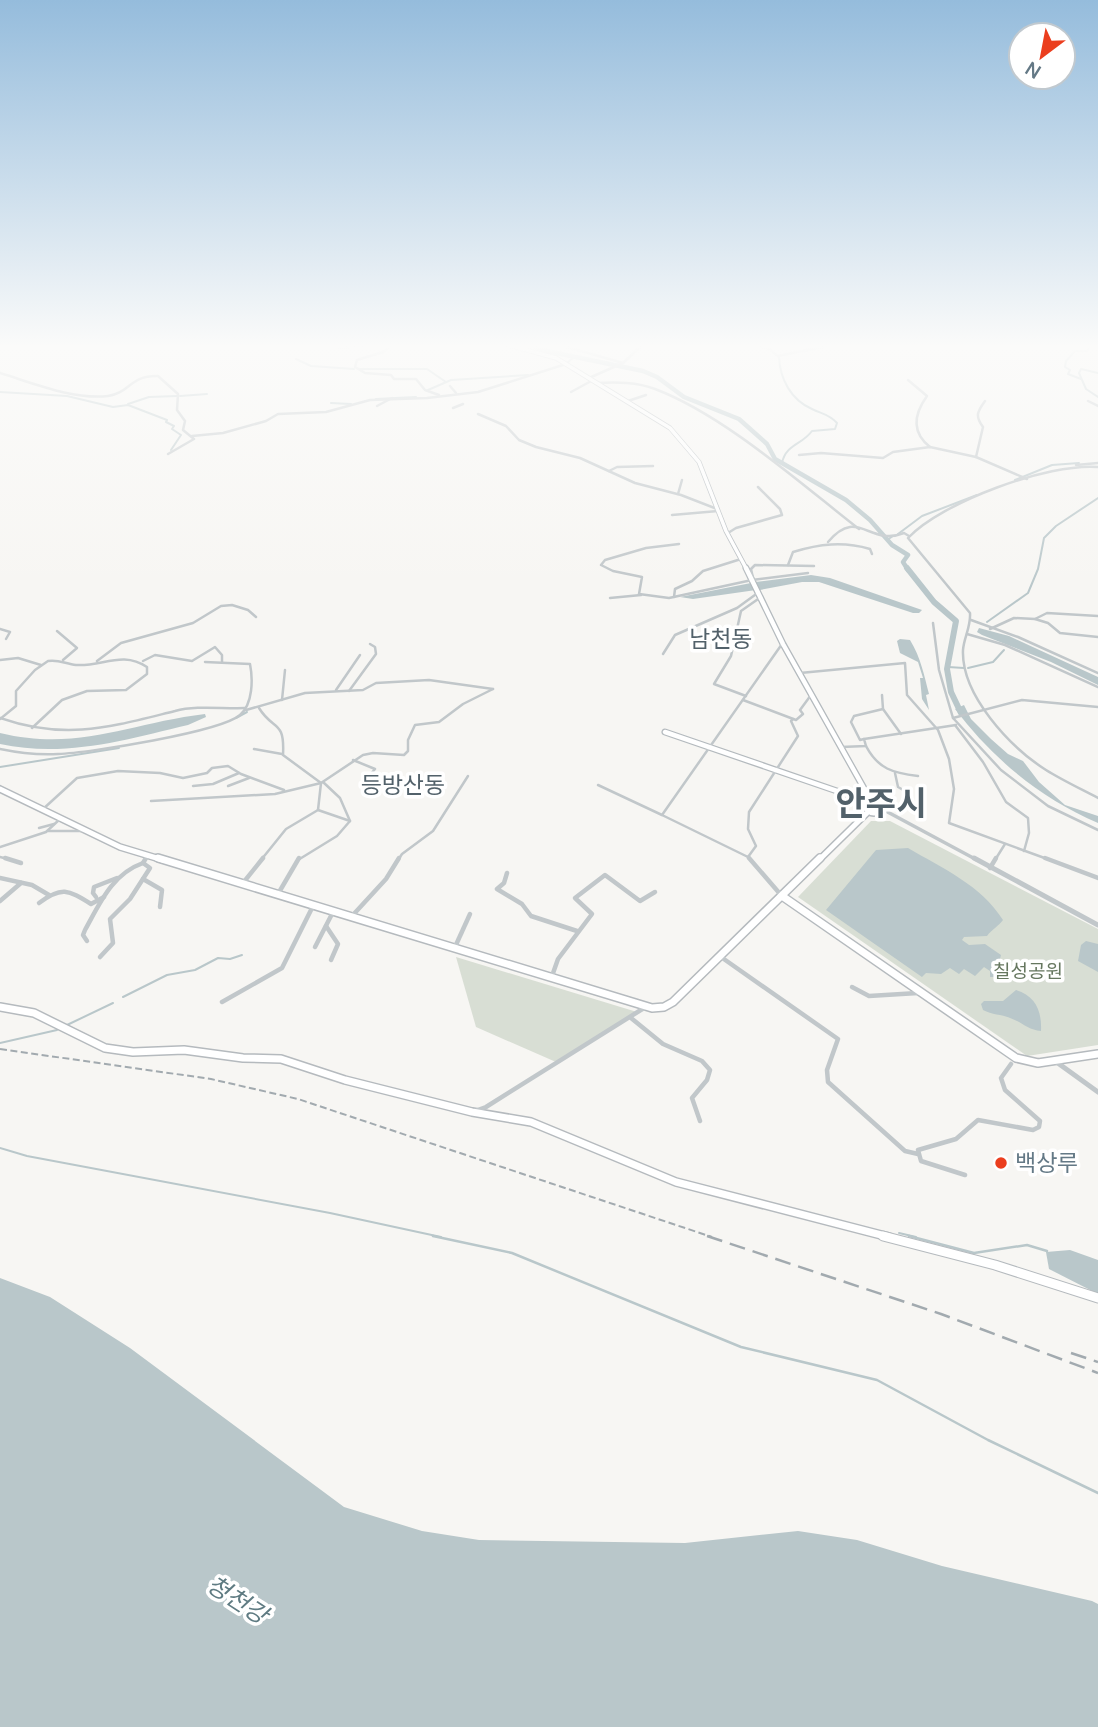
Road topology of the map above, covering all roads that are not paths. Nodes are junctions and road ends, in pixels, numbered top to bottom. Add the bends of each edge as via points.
1 (184, 426) edge
2 (244, 426) edge
3 (504, 426) edge
4 (666, 426) edge
5 (720, 426) edge
6 (916, 426) edge
7 (982, 426) edge
8 (192, 436) junction
9 (930, 447) junction
10 (168, 454) dead end
11 (799, 455) dead end
12 (976, 457) junction
13 (1098, 465) edge
14 (653, 466) dead end
15 (609, 471) junction
16 (1027, 479) junction
17 (682, 480) dead end
18 (758, 487) dead end
19 (678, 494) junction
20 (718, 510) junction
21 (672, 515) dead end
22 (859, 529) junction
23 (727, 533) junction
24 (909, 536) junction
25 (828, 542) junction
26 (679, 544) dead end
27 (872, 554) dead end
28 (741, 559) junction
29 (788, 565) junction
30 (814, 566) dead end
31 (808, 573) dead end
32 (752, 580) junction
33 (760, 593) junction
34 (643, 595) junction
35 (674, 597) junction
36 (610, 598) dead end
37 (737, 608) junction
38 (741, 611) junction
39 (1098, 616) edge
40 (256, 617) dead end
41 (1035, 619) junction
42 (971, 620) junction
43 (933, 623) dead end
44 (1, 629) edge
45 (990, 629) junction
46 (57, 631) dead end
47 (967, 634) junction
48 (1098, 638) edge
49 (6, 639) dead end
50 (370, 644) dead end
51 (783, 644) junction
52 (663, 654) dead end
53 (360, 655) dead end
54 (0, 660) edge
55 (63, 660) junction
56 (142, 662) junction
57 (205, 662) dead end
58 (222, 662) junction
59 (92, 664) junction
60 (41, 665) junction
61 (285, 670) dead end
62 (800, 673) junction
63 (1098, 673) edge
64 (1098, 687) edge
65 (336, 691) junction
66 (349, 691) junction
67 (812, 694) junction
68 (882, 695) dead end
69 (745, 698) junction
70 (282, 700) junction
71 (259, 707) junction
72 (1098, 707) edge
73 (246, 709) junction
74 (883, 709) junction
75 (983, 712) junction
76 (0, 718) edge
77 (954, 718) junction
78 (793, 719) junction
79 (956, 725) junction
80 (32, 728) junction
81 (936, 729) junction
82 (664, 732) dead end
83 (901, 734) junction
84 (864, 739) junction
85 (866, 746) junction
86 (841, 747) junction
87 (710, 748) junction
88 (0, 749) edge
89 (254, 749) dead end
90 (282, 754) junction
91 (353, 760) junction
92 (777, 770) junction
93 (239, 773) junction
94 (895, 773) junction
95 (370, 775) dead end
96 (468, 776) dead end
97 (918, 776) dead end
98 (251, 777) junction
99 (322, 783) junction
100 (598, 785) dead end
101 (193, 786) dead end
102 (228, 786) dead end
103 (0, 789) edge
104 (284, 790) junction
105 (905, 791) dead end
106 (1098, 798) edge
107 (868, 800) junction
108 (151, 801) dead end
109 (882, 809) junction
110 (43, 810) junction
111 (318, 810) junction
112 (870, 810) junction
113 (662, 815) junction
114 (58, 821) junction
115 (350, 821) junction
116 (39, 828) dead end
117 (1098, 830) edge
118 (84, 831) junction
119 (46, 832) junction
120 (1005, 844) junction
121 (1, 847) edge
122 (1024, 851) junction
123 (148, 855) junction
124 (0, 857) edge
125 (748, 857) junction
126 (21, 863) dead end
127 (143, 863) junction
128 (990, 867) junction
129 (507, 873) dead end
130 (0, 878) edge
131 (119, 878) junction
132 (143, 878) junction
133 (1098, 878) edge
134 (21, 883) junction
135 (243, 883) junction
136 (656, 892) dead end
137 (278, 894) junction
138 (49, 895) junction
139 (782, 896) junction
140 (96, 897) dead end
141 (104, 897) junction
142 (0, 901) edge
143 (39, 903) dead end
144 (314, 905) junction
145 (160, 907) dead end
146 (334, 910) junction
147 (470, 914) dead end
148 (352, 916) junction
149 (1098, 925) edge
150 (326, 926) junction
151 (577, 931) junction
152 (87, 941) dead end
153 (315, 947) dead end
154 (455, 947) junction
155 (719, 956) junction
156 (100, 957) dead end
157 (331, 960) dead end
158 (552, 976) junction
159 (852, 987) dead end
160 (920, 992) junction
161 (222, 1002) dead end
162 (646, 1006) junction
163 (0, 1007) edge
164 (631, 1018) junction
165 (1098, 1054) edge
166 (1054, 1060) junction
167 (1011, 1064) dead end
168 (1098, 1092) edge
169 (472, 1112) junction
170 (700, 1121) dead end
171 (918, 1154) junction
172 (965, 1175) dead end
173 (1098, 1298) edge

1 - 8 street via 183,430
2 - 8 street
3 - 15 street via 519,440
4 - 20 main road via 702,466
5 - 22 street
6 - 9 street
7 - 12 street
8 - 10 street via 194,441
9 - 11 street via 893,452 883,458
9 - 12 street
12 - 16 street
13 - 16 street via 1066,467
14 - 15 street
15 - 19 street
16 - 24 street via 937,515
17 - 19 street
18 - 23 street via 782,515
19 - 20 street
20 - 21 street
20 - 23 main road
22 - 24 street via 879,536
22 - 25 street via 838,529
23 - 28 main road
24 - 42 street via 964,603
25 - 27 street via 861,546
25 - 29 street via 793,552
26 - 34 street via 646,548 601,562 613,571 642,577 638,590
28 - 32 main road
28 - 35 street via 704,571 675,589
29 - 30 street
29 - 32 street via 755,565
31 - 32 street
32 - 33 main road
32 - 35 street
33 - 37 street
33 - 38 street
33 - 51 main road
34 - 35 street
34 - 36 street
37 - 38 street
37 - 52 street via 674,635
38 - 69 street via 731,656 714,684
39 - 41 street via 1047,613
40 - 59 street via 248,610 221,606 193,624 121,643
41 - 45 street via 1014,618
41 - 48 street via 1060,633
42 - 45 street
42 - 47 street
43 - 77 street via 939,670
44 - 49 street via 10,632
45 - 63 street
46 - 55 street via 77,648
47 - 64 street via 1005,645
47 - 75 street via 963,649 968,682
50 - 66 street via 376,654
51 - 62 main road
51 - 69 street
53 - 65 street
54 - 60 street via 18,658
55 - 59 street
55 - 60 street
56 - 58 street via 155,655 192,661 215,647
56 - 59 street via 121,657
56 - 80 street via 148,667 147,674 126,690 87,691 62,700
57 - 58 street
58 - 73 street via 250,664
60 - 76 street via 13,694 16,706
61 - 70 street
62 - 67 main road
62 - 81 street via 905,663 907,695
65 - 66 street
65 - 70 street via 312,691
66 - 91 street via 376,683 425,680 493,689 439,722 415,725 404,755 372,753
67 - 78 street via 800,710 803,714
67 - 86 main road
68 - 74 street
69 - 78 street
69 - 87 street
70 - 71 street
71 - 73 street
71 - 90 street via 284,737
72 - 75 street via 1030,699
73 - 80 street via 177,710 73,731
73 - 88 street via 236,718 187,732 93,751 47,755
74 - 83 street
74 - 84 street via 854,716 852,722 860,740
75 - 77 street
75 - 106 street via 1044,769
76 - 80 street
77 - 79 street
78 - 92 street via 799,736
79 - 81 street
79 - 117 street via 1001,770 1048,806
79 - 122 street via 1006,802 1028,818
81 - 83 street
81 - 120 street via 954,789 949,823
82 - 87 main road
83 - 84 street
84 - 85 street
85 - 86 street
85 - 94 street via 877,765
86 - 107 main road
87 - 92 main road
87 - 113 street
89 - 90 street
90 - 99 street
91 - 95 street via 373,766
91 - 99 street
92 - 107 main road
92 - 125 street via 749,812 748,829 756,846
93 - 98 street
93 - 101 street
93 - 110 street via 224,766 189,778 122,771 81,777
94 - 97 street
94 - 105 street via 898,787
96 - 148 street via 433,831 402,854
98 - 102 street
98 - 104 street
99 - 104 street
99 - 111 street
99 - 115 street via 340,798
100 - 113 street
103 - 110 main road
104 - 108 street
107 - 109 main road via 881,802
107 - 112 main road
109 - 112 main road
109 - 128 street
110 - 114 main road
111 - 115 street
111 - 135 street via 286,829
112 - 139 main road
113 - 125 street
114 - 116 street
114 - 118 main road
114 - 119 street
115 - 137 street via 337,836 299,858
118 - 119 street
118 - 123 main road
119 - 121 street
120 - 122 street
120 - 128 street
122 - 133 street
123 - 127 street
123 - 135 main road
124 - 126 street
125 - 139 street
127 - 131 street
127 - 132 street via 150,867
128 - 149 street
129 - 151 street via 497,889 522,904 531,916
130 - 134 street
131 - 140 street via 94,887
131 - 141 street
132 - 145 street via 162,890
132 - 156 street via 110,919 113,945
134 - 138 street
134 - 142 street
135 - 137 main road
136 - 151 street via 640,901 605,875 575,898 592,914
137 - 144 main road
138 - 141 street via 70,890 91,904
138 - 143 street
139 - 155 main road
139 - 160 main road
141 - 152 street via 83,935
144 - 146 main road
144 - 161 street via 282,968
146 - 148 main road
146 - 150 street
147 - 154 street
148 - 154 main road
150 - 153 street
150 - 157 street via 338,944
151 - 158 street
154 - 158 main road
155 - 162 main road via 669,1005
155 - 171 street via 838,1039 827,1070 828,1082 905,1151
158 - 162 main road
159 - 160 street via 869,996
160 - 166 main road via 1016,1058 1031,1063
162 - 164 street
163 - 169 main road via 34,1013 105,1048 281,1059
164 - 169 street
164 - 170 street via 663,1044 702,1061 709,1070 692,1098
165 - 166 main road
166 - 168 street
167 - 171 street via 1001,1078 1005,1090 1040,1121 1039,1126 1033,1130 978,1120 961,1137 927,1144
169 - 173 main road via 541,1125 682,1184 995,1265
171 - 172 street via 932,1167

